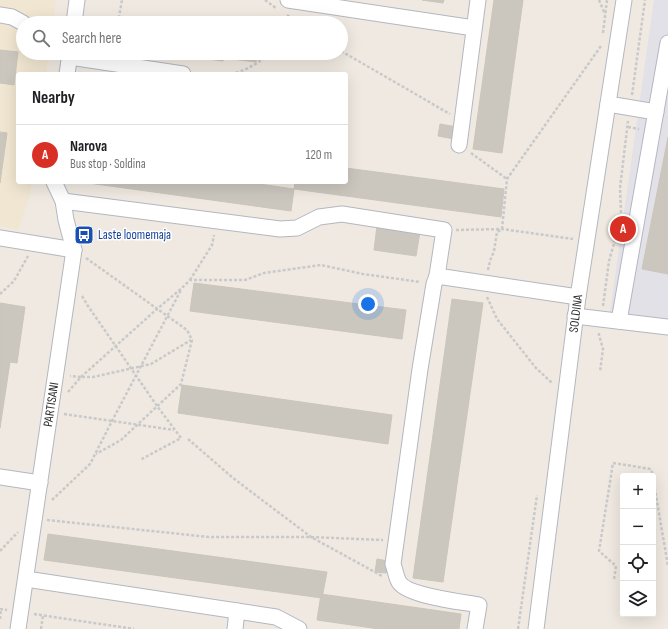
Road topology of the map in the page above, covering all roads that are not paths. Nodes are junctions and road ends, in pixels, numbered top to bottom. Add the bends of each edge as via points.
1 (78, 0) edge
2 (288, 0) edge
3 (478, 0) edge
4 (624, 0) edge
5 (0, 15) edge
6 (75, 16) edge
7 (16, 19) edge
8 (474, 28) junction
9 (668, 43) edge
10 (69, 60) edge
11 (99, 60) edge
12 (67, 72) edge
13 (170, 72) edge
14 (608, 104) junction
15 (656, 112) junction
16 (459, 144) road end
17 (55, 184) edge
18 (63, 201) junction
19 (0, 238) edge
20 (74, 250) junction
21 (436, 280) junction
22 (578, 297) junction
23 (575, 316) junction
24 (619, 321) junction
25 (668, 327) edge
26 (0, 477) edge
27 (40, 484) junction
28 (26, 579) junction
29 (237, 611) junction
30 (18, 629) edge
31 (235, 629) edge
32 (299, 629) edge
33 (475, 629) edge
34 (536, 629) edge

1 - 6 street
2 - 8 street
3 - 8 street
4 - 14 street, SOLDINA
5 - 7 street
8 - 16 street
9 - 15 street
10 - 12 street
11 - 13 street
14 - 15 street
14 - 22 street, SOLDINA
15 - 24 street
17 - 18 street, PARTISANI
18 - 20 street, PARTISANI
18 - 21 street via 280,229 297,228 319,217 342,214 444,230
19 - 20 street
20 - 27 street, PARTISANI
21 - 22 street
21 - 33 street via 419,376 394,564 399,583 409,590 422,595 479,605
22 - 23 street, SOLDINA
23 - 24 street
23 - 34 street, SOLDINA
24 - 25 street
26 - 27 street
27 - 28 street, PARTISANI
28 - 29 street
28 - 30 street, PARTISANI
29 - 31 street
29 - 32 street via 276,617

